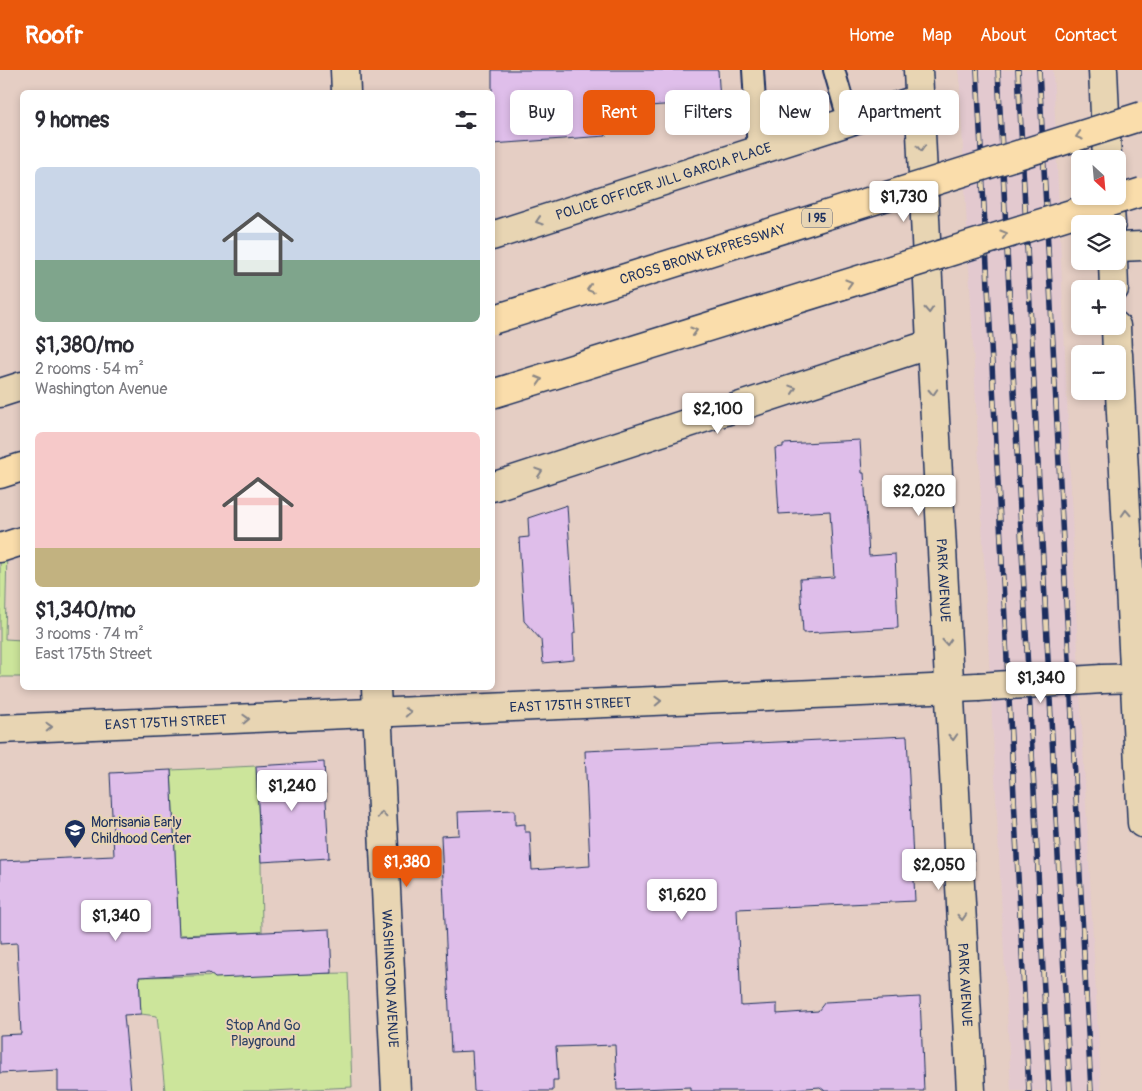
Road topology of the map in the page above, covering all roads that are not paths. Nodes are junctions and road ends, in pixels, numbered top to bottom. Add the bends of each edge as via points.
1 (344, 70) edge
2 (753, 70) edge
3 (834, 70) edge
4 (918, 70) edge
5 (1103, 70) edge
6 (346, 90) edge
7 (839, 90) edge
8 (919, 90) edge
9 (1142, 116) edge
10 (839, 125) edge
11 (921, 135) edge
12 (1107, 150) edge
13 (758, 151) junction
14 (1142, 192) edge
15 (495, 235) edge
16 (1142, 246) edge
17 (1126, 247) edge
18 (495, 319) edge
19 (931, 344) junction
20 (20, 387) edge
21 (0, 393) edge
22 (495, 393) edge
23 (1121, 400) edge
24 (20, 468) edge
25 (0, 474) edge
26 (495, 486) edge
27 (20, 542) edge
28 (0, 548) edge
29 (1138, 678) edge
30 (950, 689) junction
31 (377, 700) edge
32 (0, 729) edge
33 (1142, 823) edge
34 (396, 1091) edge
35 (971, 1091) edge

1 - 6 street
2 - 13 lane
3 - 7 lane
4 - 8 street, PARK AVENUE
5 - 12 street
9 -> 18 highway, CROSS BRONX EXPRESSWAY / I 95, bridge
10 - 13 street, POLICE OFFICER JILL GARCIA PLACE
11 -> 19 street, PARK AVENUE
13 -> 15 street, POLICE OFFICER JILL GARCIA PLACE
22 -> 14 highway, bridge
16 - 17 street
26 -> 19 street
19 -> 30 street, PARK AVENUE
20 - 21 street
29 -> 23 street
24 - 25 highway
27 - 28 highway
29 - 30 street, EAST 175TH STREET, bridge
29 - 33 street
31 -> 30 street, EAST 175TH STREET
30 -> 35 street, PARK AVENUE
32 -> 31 street, EAST 175TH STREET
34 -> 31 street, WASHINGTON AVENUE

